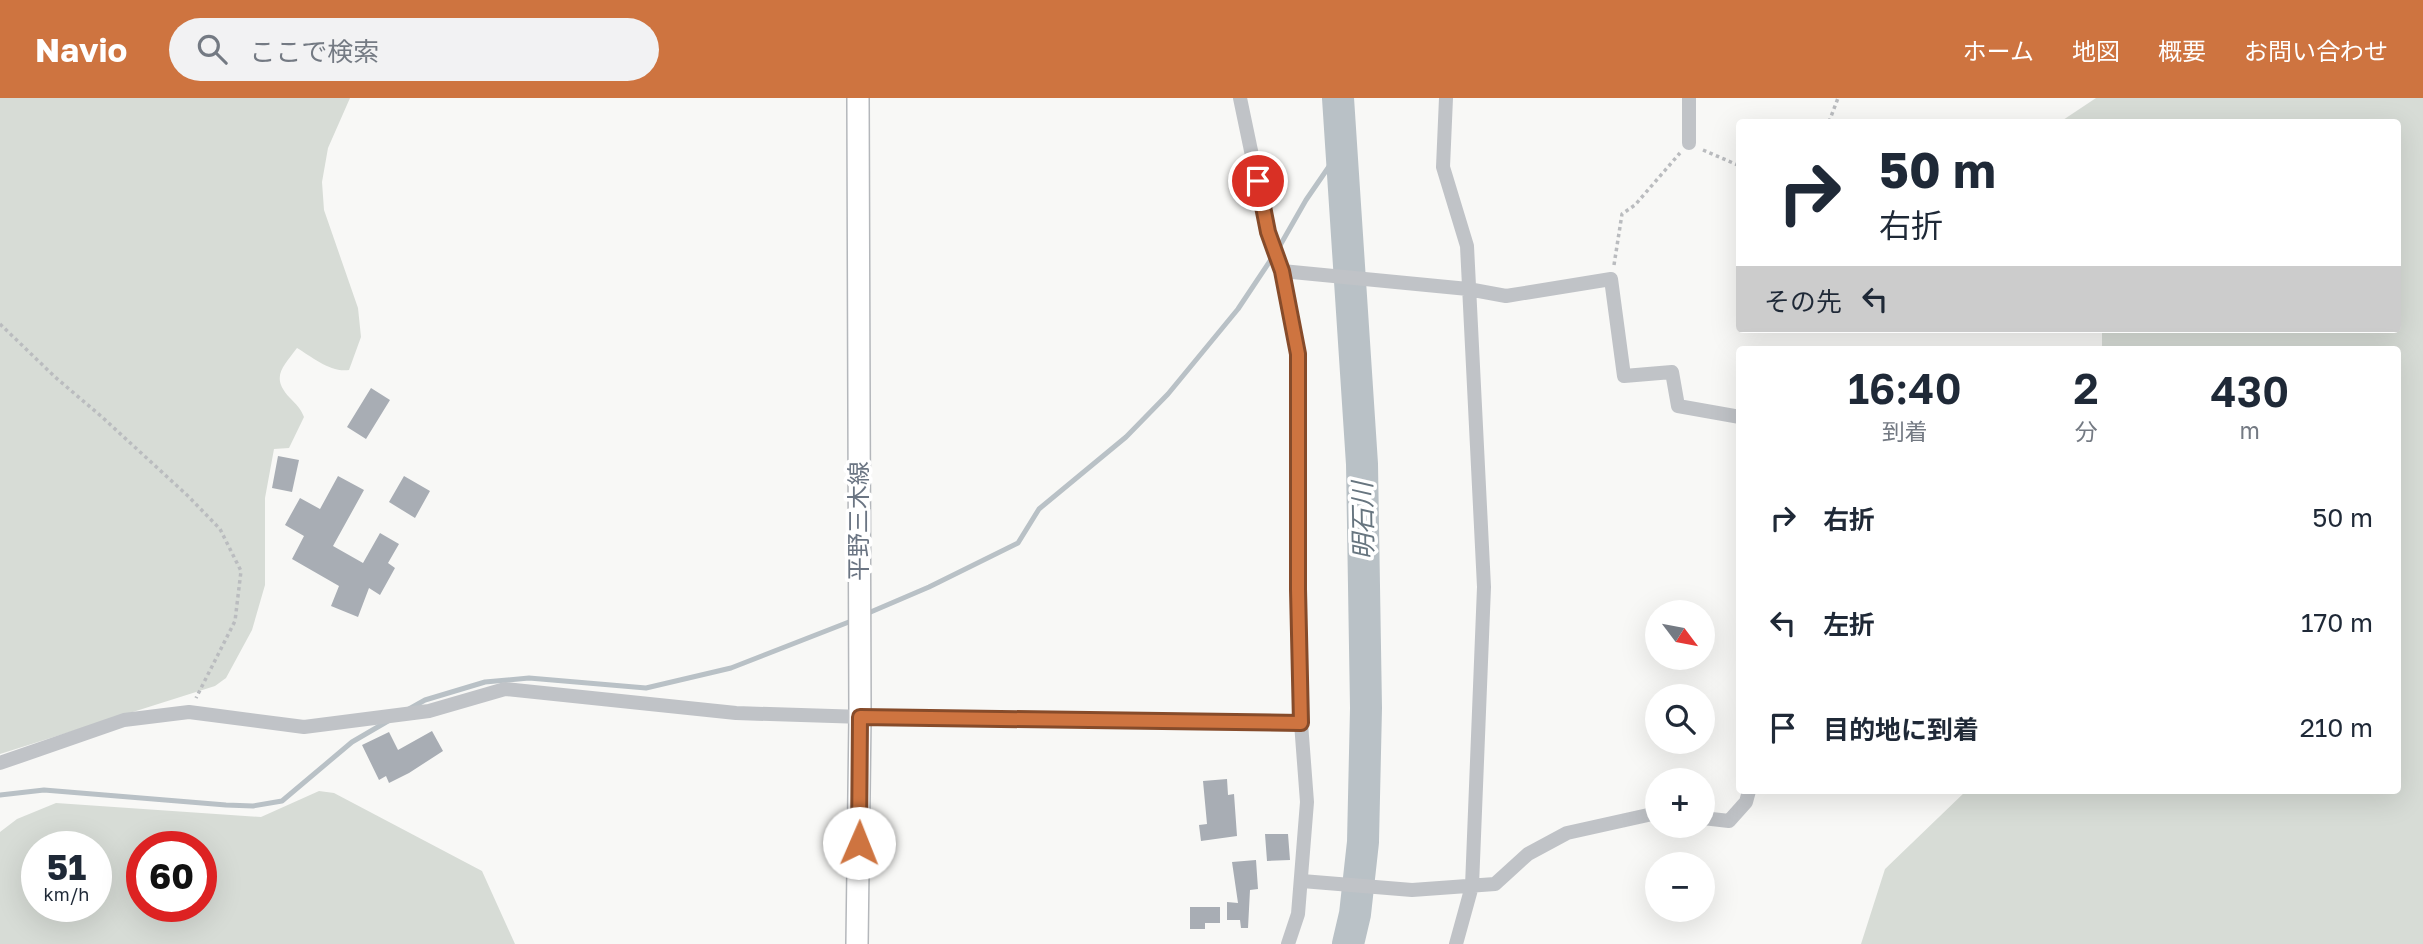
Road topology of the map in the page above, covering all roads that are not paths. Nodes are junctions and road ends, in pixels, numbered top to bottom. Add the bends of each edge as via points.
1 (858, 98) edge
2 (1240, 98) edge
3 (1446, 98) edge
4 (1689, 98) edge
5 (1689, 143) road end
6 (1282, 271) junction
7 (1468, 289) junction
8 (1736, 416) edge
9 (860, 717) junction
10 (1301, 723) junction
11 (0, 764) edge
12 (1748, 794) edge
13 (1645, 816) edge
14 (1715, 819) edge
15 (1302, 881) junction
16 (1472, 887) junction
17 (857, 944) edge
18 (1288, 944) edge
19 (1456, 944) edge

1 - 9 main road, 平野三木線
2 - 6 street via 1268,232
3 - 7 street via 1443,167 1467,246
4 - 5 street
6 - 7 street
6 - 10 street via 1298,354
7 - 8 street via 1506,296 1611,279 1624,376 1672,372 1678,406
7 - 16 street via 1484,587
9 - 10 street
9 - 11 street via 736,712 505,689 429,711 304,727 189,712 124,720
9 - 17 main road, 平野三木線
10 - 15 street via 1307,802
12 - 14 street via 1728,821
13 - 16 street via 1567,833 1528,854 1495,884
15 - 16 street via 1412,890
15 - 18 street
16 - 19 street

